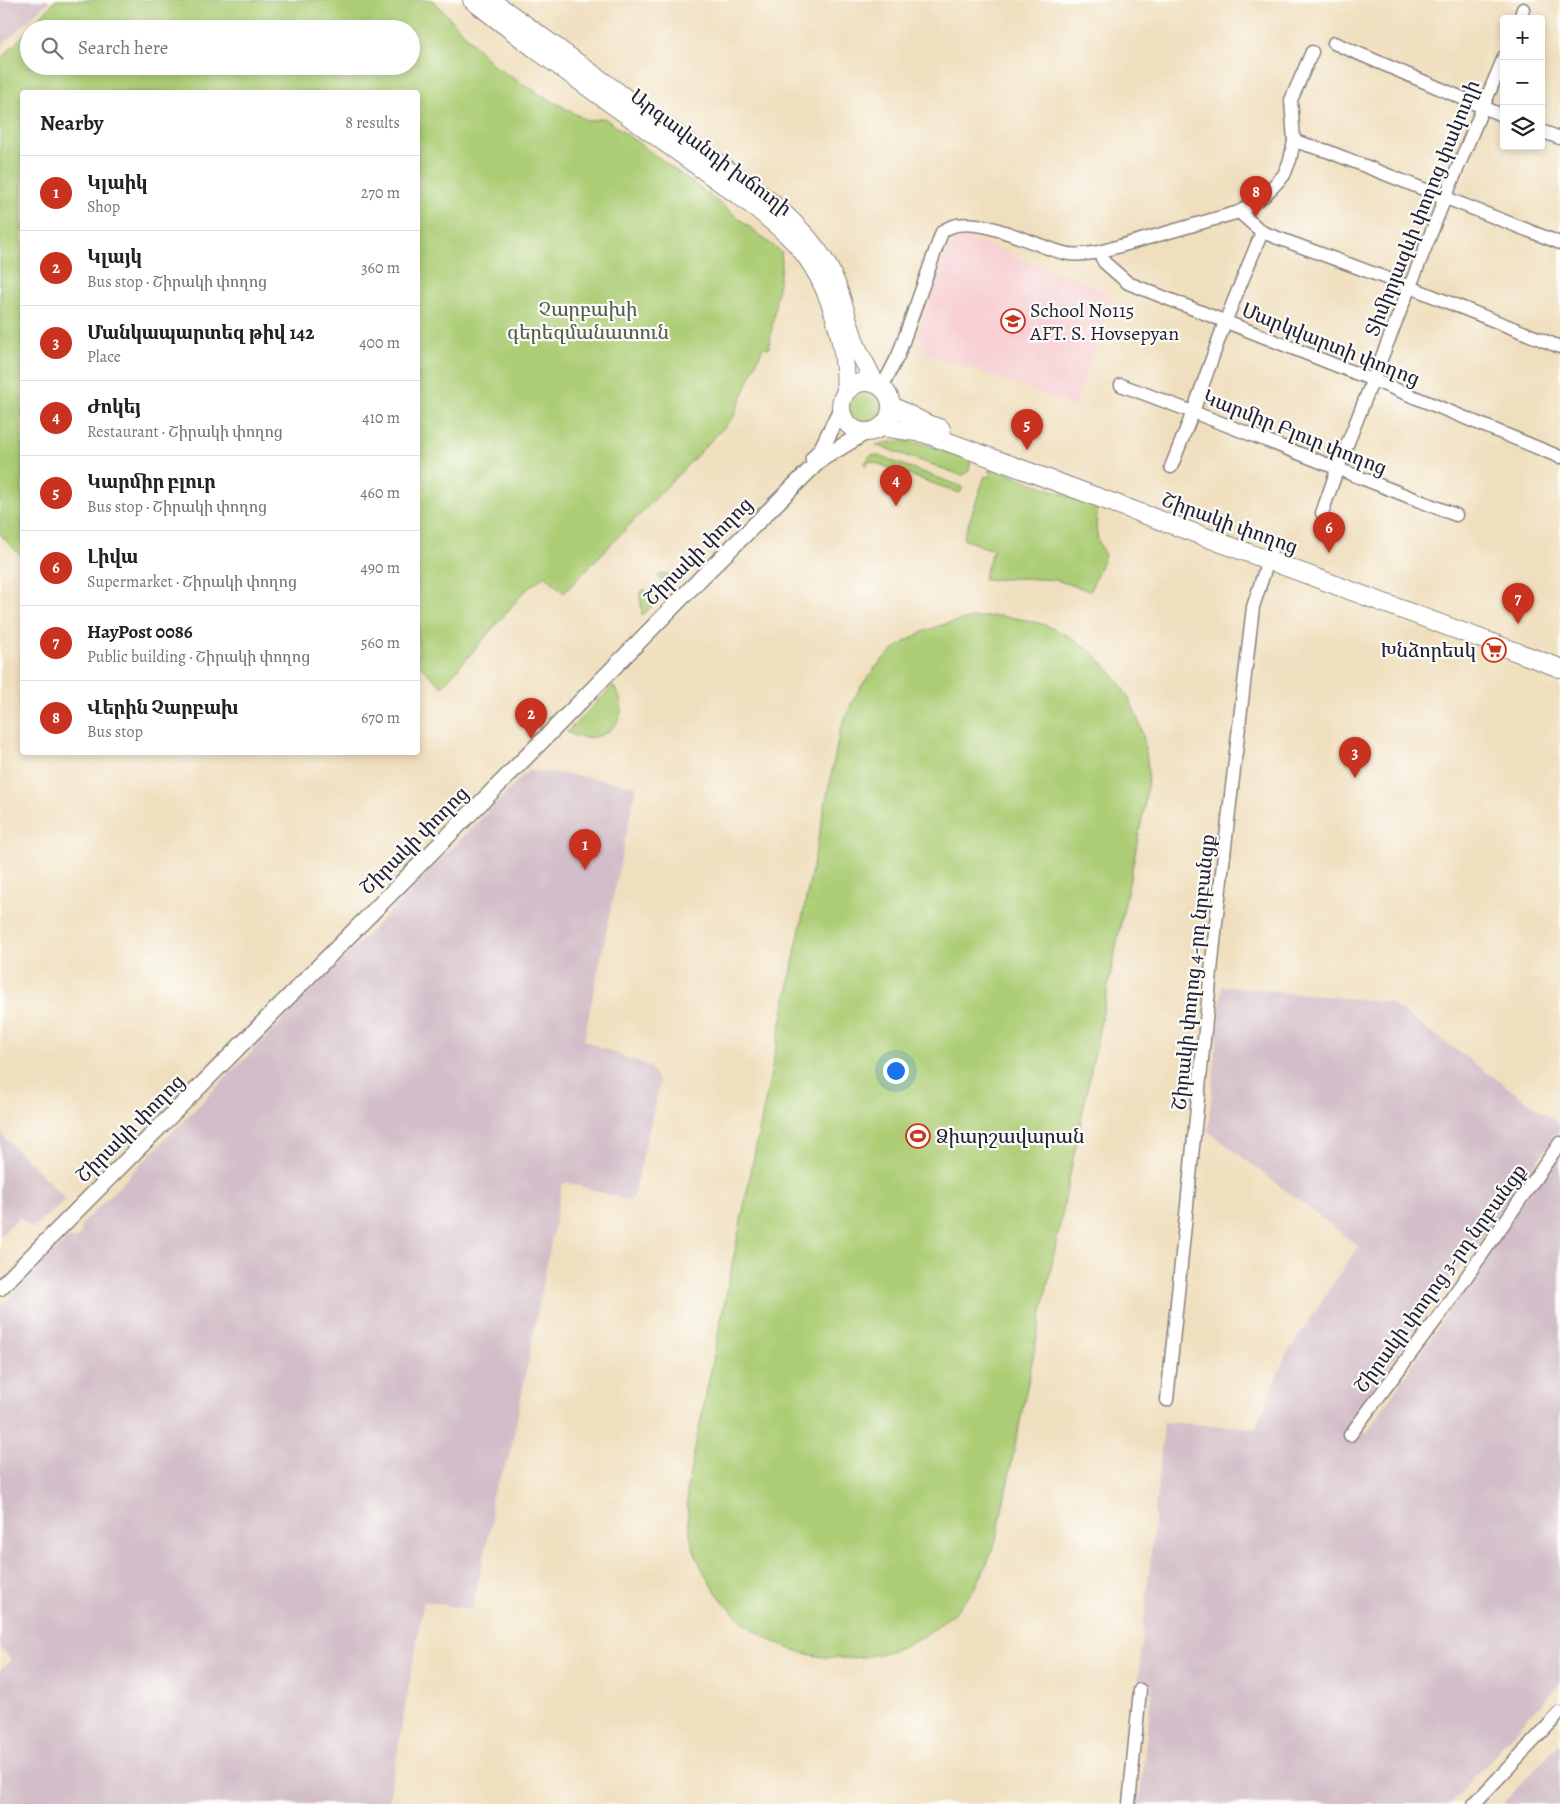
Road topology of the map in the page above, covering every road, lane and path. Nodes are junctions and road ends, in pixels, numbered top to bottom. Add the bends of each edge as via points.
1 (472, 0) edge
2 (491, 0) edge
3 (1334, 43) dead end
4 (1312, 52) dead end
5 (1503, 60) edge
6 (1483, 107) junction
7 (1500, 114) edge
8 (1545, 132) edge
9 (1560, 138) edge
10 (1294, 141) junction
11 (1445, 198) junction
12 (1239, 212) junction
13 (1262, 232) junction
14 (1560, 243) edge
15 (1099, 252) junction
16 (1410, 288) junction
17 (1225, 322) junction
18 (1560, 347) edge
19 (1373, 380) junction
20 (878, 384) junction
21 (1121, 385) dead end
22 (846, 391) junction
23 (892, 406) junction
24 (841, 409) junction
25 (1193, 412) junction
26 (874, 430) junction
27 (1560, 458) edge
28 (1171, 467) dead end
29 (1336, 470) junction
30 (1322, 514) dead end
31 (1456, 515) dead end
32 (1270, 555) junction
33 (1560, 657) edge
34 (1560, 668) edge
35 (1560, 1143) edge
36 (0, 1281) edge
37 (0, 1288) edge
38 (1167, 1400) dead end
39 (1350, 1434) dead end
40 (1140, 1690) dead end
41 (1560, 1714) edge
42 (1129, 1804) edge
43 (1474, 1804) edge

1 - 22 highway, Արգավանդի խճուղի via 760,211 788,236 806,256 822,283 839,333 846,368
2 - 20 highway, Արգավանդի խճուղի via 740,179 792,222 833,274 857,347
3 - 6 street
4 - 10 street via 1291,100
5 - 6 street, Տիմիրյազևի փողոց փակուղի
6 - 7 street
6 - 11 street, Տիմիրյազևի փողոց փակուղի
8 - 9 street
10 - 11 street
10 - 12 street via 1284,175 1264,196
11 - 14 street
11 - 16 street, Տիմիրյազևի փողոց փակուղի
12 - 13 street
12 - 15 street
13 - 16 street
13 - 17 street
15 - 17 street, Մարկվարտի փողոց via 1104,262 1128,283
15 - 20 street via 1065,254 978,224 948,227 942,232 898,356
16 - 18 street
16 - 19 street, Տիմիրյազևի փողոց փակուղի
17 - 19 street, Մարկվարտի փողոց
17 - 25 street
19 - 27 street, Մարկվարտի փողոց
19 - 29 street, Տիմիրյազևի փողոց փակուղի
20 - 22 highway via 859,382
20 - 23 highway via 890,396
21 - 25 street, Կարմիր Բլուր փողոց
22 - 24 highway, Շիրակի փողոց
23 - 26 highway via 891,415
23 - 32 highway, Շիրակի փողոց via 927,424
24 - 26 highway, Շիրակի փողոց via 846,422 857,431
24 - 36 main road, Շիրակի փողոց via 817,455
25 - 28 street
25 - 29 street, Կարմիր Բլուր փողոց
26 - 32 highway, Շիրակի փողոց via 924,433
26 - 37 main road, Շիրակի փողոց via 821,459
29 - 30 street, Տիմիրյազևի փողոց փակուղի
29 - 31 street, Կարմիր Բլուր փողոց
32 - 33 highway, Շիրակի փողոց
32 - 34 highway, Շիրակի փողոց
32 - 38 street, Շիրակի փողոց 4-րդ նրբանցք via 1252,616 1216,923
35 - 39 street, Շիրակի փողոց 3-րդ նրբանցք via 1440,1316
40 - 42 street
41 - 43 street

